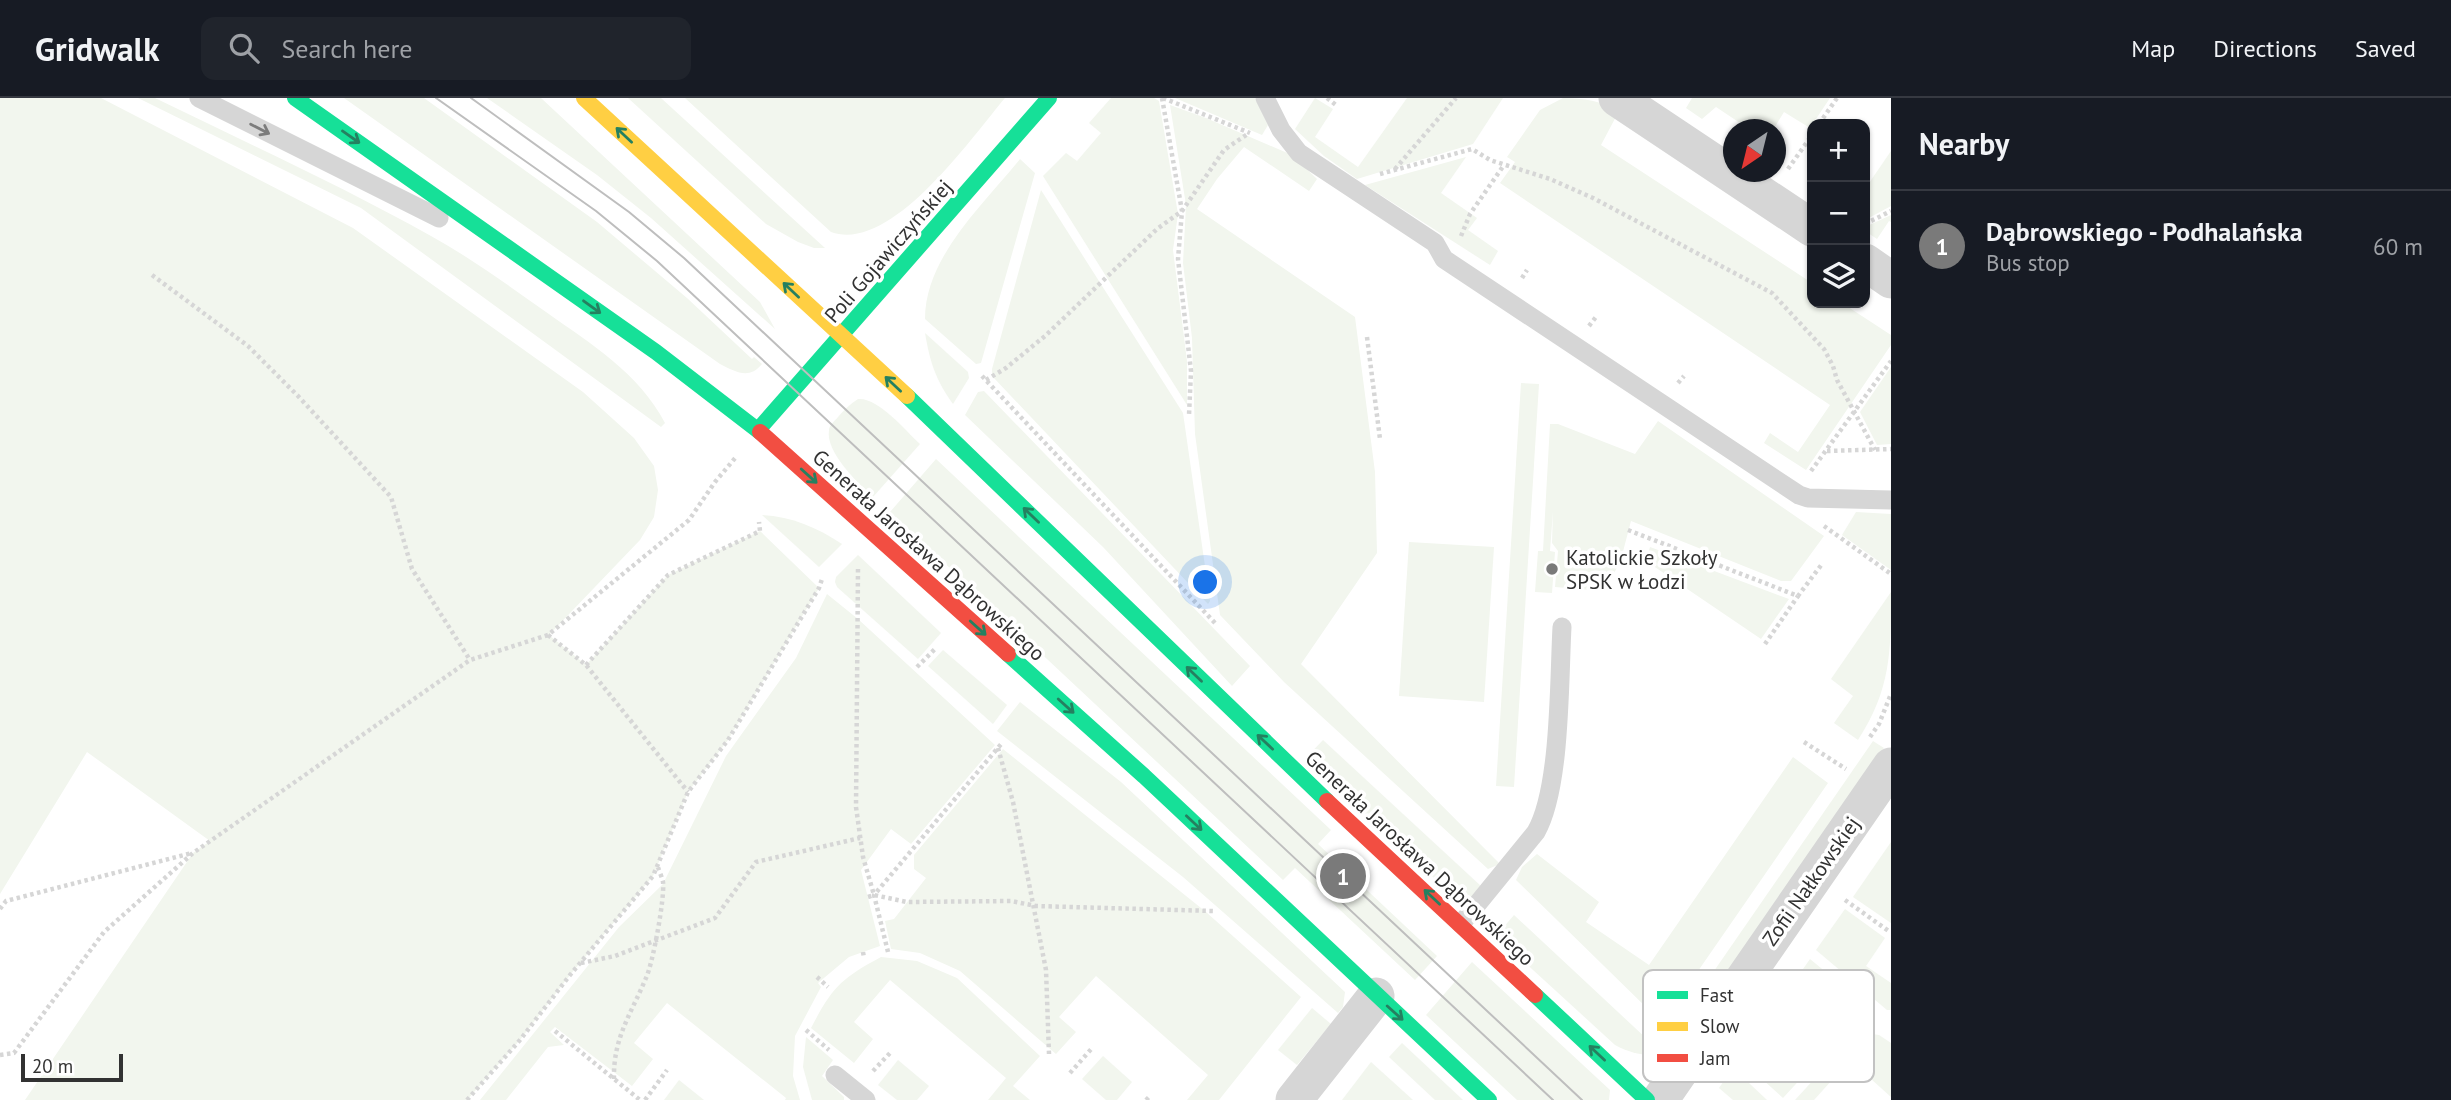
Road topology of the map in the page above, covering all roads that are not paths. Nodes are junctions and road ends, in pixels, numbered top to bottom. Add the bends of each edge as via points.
1 (200, 98) edge
2 (295, 98) edge
3 (584, 98) edge
4 (1049, 98) edge
5 (1265, 98) edge
6 (1617, 98) edge
7 (1807, 225) edge
8 (1870, 265) edge
9 (537, 267) junction
10 (1891, 280) edge
11 (841, 336) junction
12 (758, 430) junction
13 (1891, 500) edge
14 (1562, 626) dead end
15 (1891, 766) edge
16 (1461, 924) junction
17 (1750, 970) edge
18 (1376, 996) junction
19 (835, 1075) dead end
20 (1672, 1082) edge
21 (866, 1100) edge
22 (1294, 1100) edge
23 (1489, 1100) edge
24 (1647, 1100) edge
25 (1660, 1100) edge

1 -> 9 lane
2 -> 9 main road, Generała Jarosława Dąbrowskiego
11 -> 3 main road, Generała Jarosława Dąbrowskiego
4 - 11 main road, Poli Gojawiczyńskiej
5 - 13 lane via 1299,153 1435,243 1444,259 1799,495
6 - 7 street
8 - 10 street
9 -> 12 main road, Generała Jarosława Dąbrowskiego
11 - 12 main road, Poli Gojawiczyńskiej
16 -> 11 main road, Generała Jarosława Dąbrowskiego
12 -> 18 main road, Generała Jarosława Dąbrowskiego via 1144,776
14 - 16 lane via 1555,753 1543,820
15 - 17 street, Zofii Nałkowskiej
24 -> 16 main road, Generała Jarosława Dąbrowskiego
18 - 22 street
18 -> 23 main road, Generała Jarosława Dąbrowskiego
19 - 21 lane
20 - 25 street, Zofii Nałkowskiej

